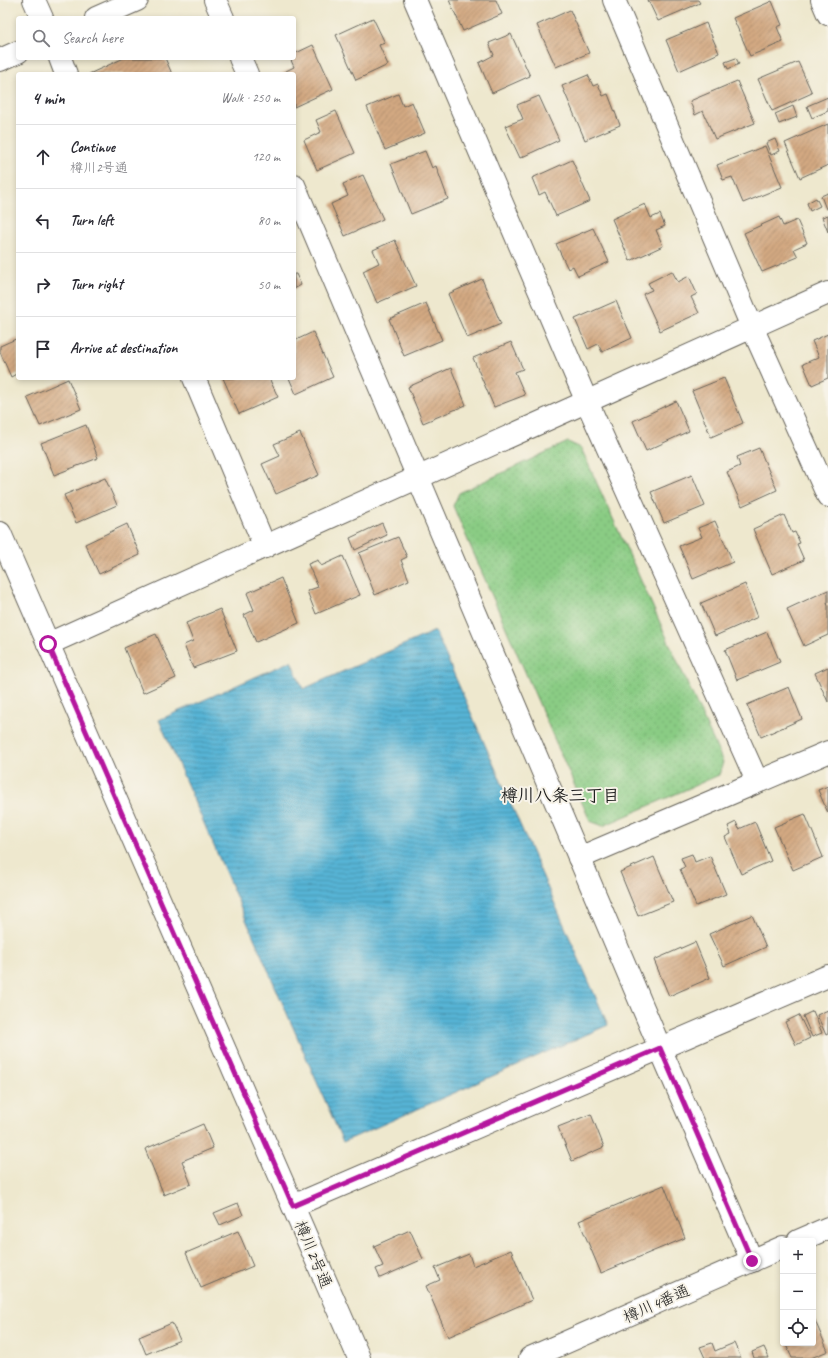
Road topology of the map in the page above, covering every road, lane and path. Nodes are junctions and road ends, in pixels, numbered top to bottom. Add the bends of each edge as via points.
1 (34, 0) edge
2 (137, 0) edge
3 (215, 0) edge
4 (415, 0) edge
5 (614, 0) edge
6 (822, 0) edge
7 (828, 14) edge
8 (41, 16) edge
9 (101, 16) edge
10 (222, 16) edge
11 (16, 53) edge
12 (0, 60) edge
13 (61, 60) edge
14 (241, 60) edge
15 (65, 72) edge
16 (246, 72) edge
17 (296, 190) edge
18 (828, 293) edge
19 (752, 327) junction
20 (195, 380) edge
21 (587, 402) junction
22 (418, 478) junction
23 (828, 496) edge
24 (0, 533) edge
25 (265, 547) junction
26 (48, 644) junction
27 (828, 752) edge
28 (757, 781) junction
29 (580, 858) junction
30 (828, 976) edge
31 (660, 1048) junction
32 (293, 1206) junction
33 (828, 1228) edge
34 (805, 1238) edge
35 (780, 1249) edge
36 (752, 1261) junction
37 (359, 1358) edge
38 (530, 1358) edge

1 - 8 street
2 - 9 street
3 - 10 street
4 - 21 street
5 - 19 street
6 - 7 street
11 - 12 street
13 - 15 street
14 - 16 street
17 - 22 street
18 - 19 street
19 - 21 street
19 - 23 street
20 - 25 street
21 - 22 street
21 - 28 street
22 - 25 street
22 - 29 street
24 - 26 street, 樽川2号通
25 - 26 street
26 - 32 street, 樽川2号通
27 - 28 street
28 - 29 street
29 - 31 street
30 - 31 street
31 - 32 street
31 - 36 street
32 - 37 street, 樽川2号通
33 - 34 street
35 - 36 street, 樽川4番通
36 - 38 street, 樽川4番通

